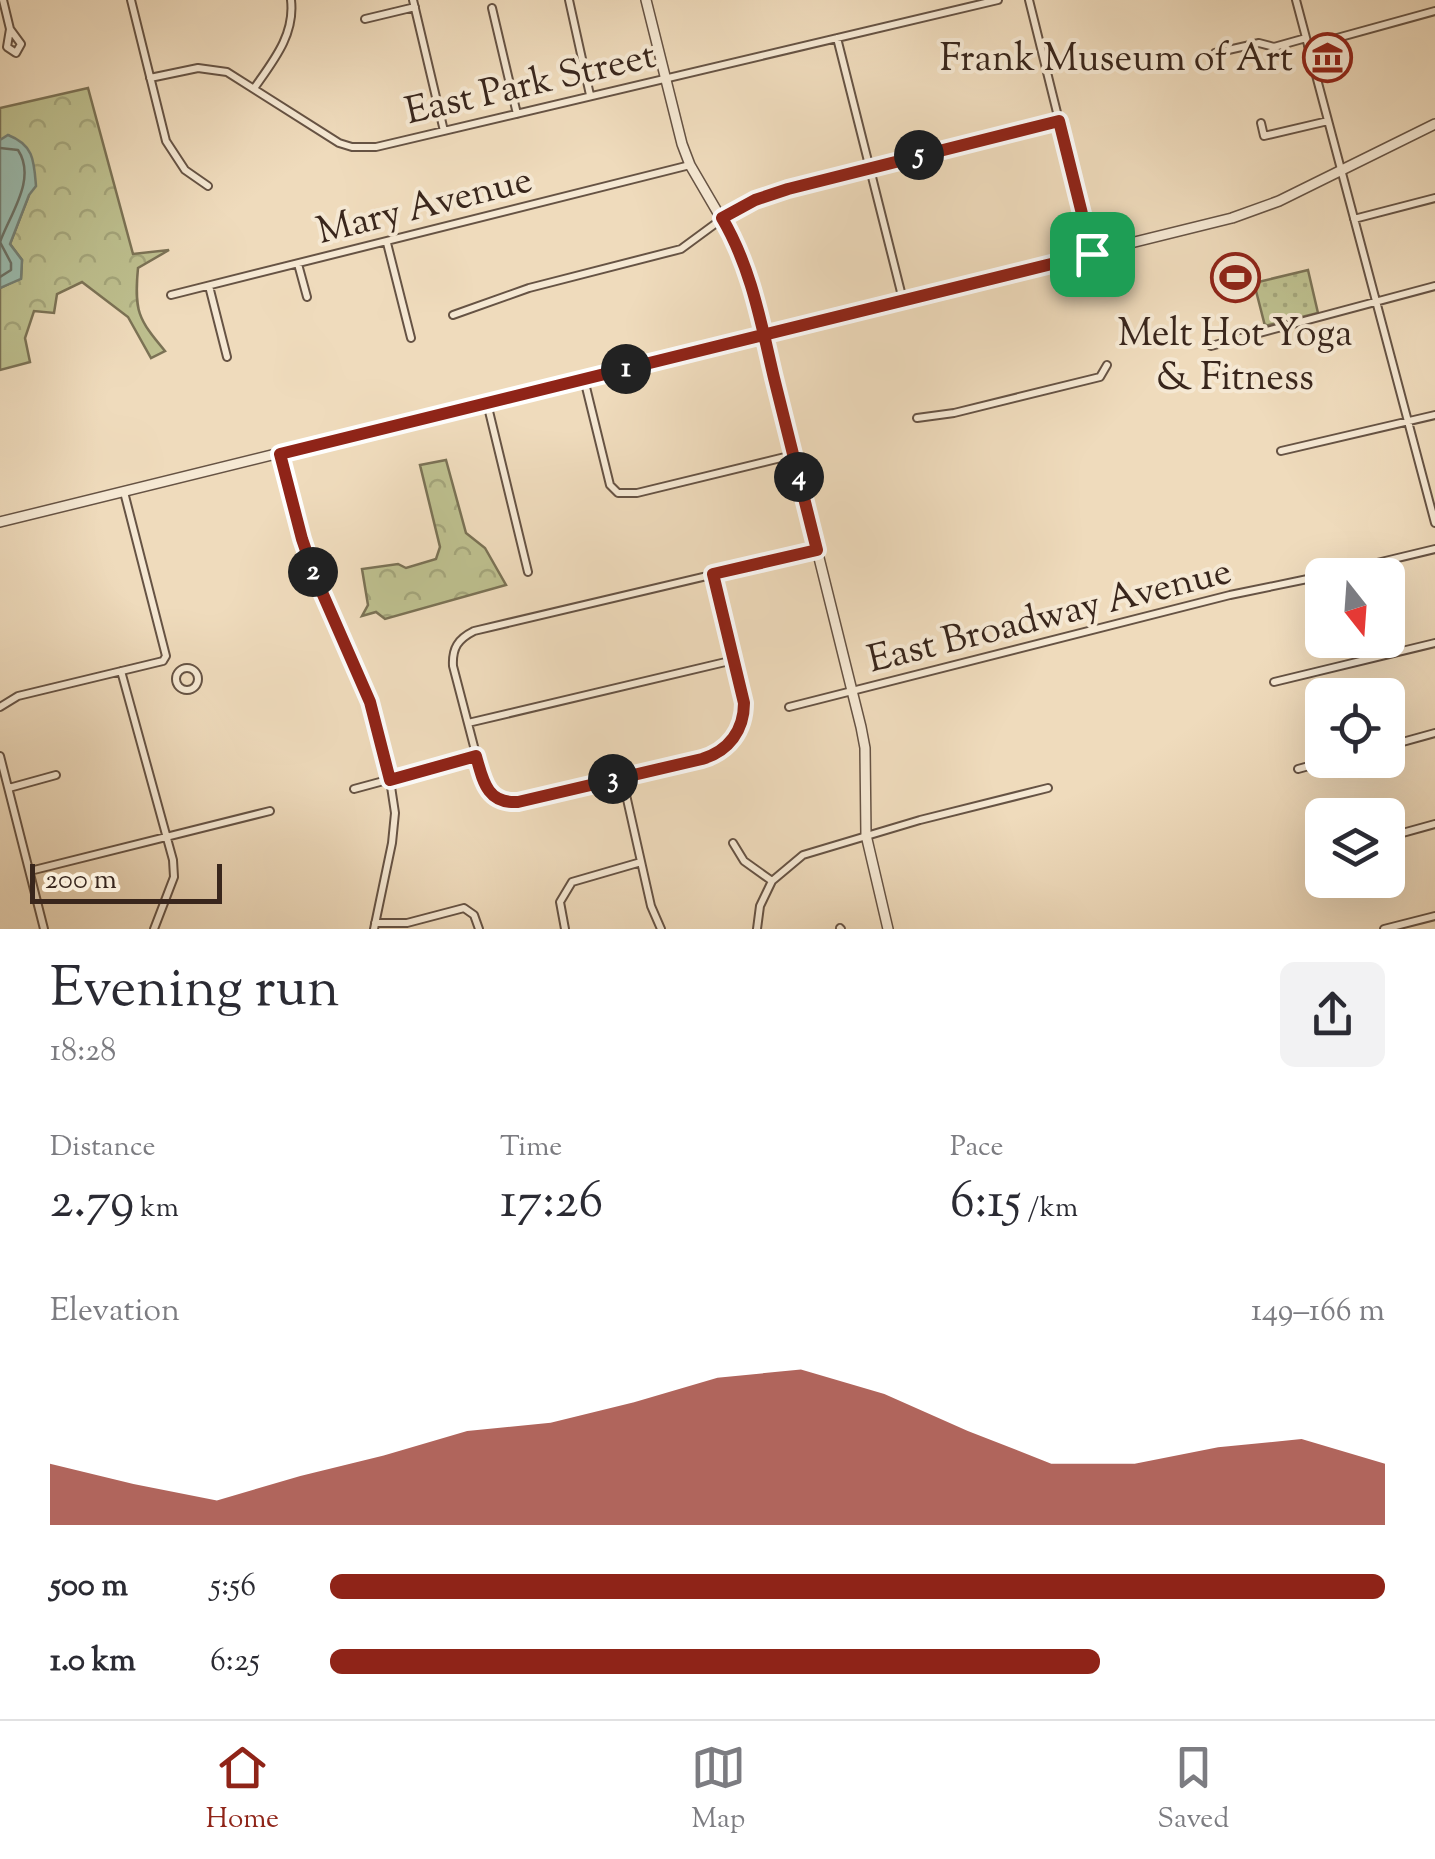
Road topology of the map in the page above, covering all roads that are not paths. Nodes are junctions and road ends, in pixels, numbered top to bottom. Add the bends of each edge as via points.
1 (3, 0) edge
2 (131, 0) edge
3 (291, 0) edge
4 (569, 0) edge
5 (646, 0) edge
6 (998, 0) edge
7 (1029, 0) edge
8 (1296, 0) edge
9 (414, 4) edge
10 (492, 8) dead end
11 (1435, 11) edge
12 (365, 19) dead end
13 (10, 29) dead end
14 (837, 38) junction
15 (1307, 42) junction
16 (1215, 53) dead end
17 (150, 78) junction
18 (664, 78) junction
19 (256, 88) junction
20 (590, 95) junction
21 (517, 114) junction
22 (1059, 121) junction
23 (1328, 121) junction
24 (1261, 123) dead end
25 (1435, 124) edge
26 (444, 131) junction
27 (690, 165) junction
28 (870, 167) junction
29 (1341, 170) junction
30 (208, 186) dead end
31 (1435, 198) edge
32 (722, 218) junction
33 (1354, 219) junction
34 (387, 243) junction
35 (1092, 254) junction
36 (298, 264) junction
37 (208, 286) junction
38 (1435, 286) edge
39 (171, 296) dead end
40 (306, 297) dead end
41 (903, 301) junction
42 (1376, 302) junction
43 (453, 315) dead end
44 (764, 334) junction
45 (411, 338) dead end
46 (1211, 346) dead end
47 (227, 357) dead end
48 (1107, 365) dead end
49 (584, 379) junction
50 (488, 403) junction
51 (1435, 414) edge
52 (917, 418) dead end
53 (1408, 422) junction
54 (1280, 452) dead end
55 (280, 454) junction
56 (794, 455) junction
57 (124, 492) junction
58 (0, 522) edge
59 (1435, 524) edge
60 (1435, 549) edge
61 (817, 550) junction
62 (1398, 558) edge
63 (528, 572) dead end
64 (713, 574) junction
65 (1305, 580) edge
66 (1435, 643) edge
67 (734, 660) junction
68 (163, 661) junction
69 (121, 671) junction
70 (178, 672) dead end
71 (1274, 682) dead end
72 (851, 690) junction
73 (0, 707) edge
74 (789, 707) dead end
75 (468, 723) junction
76 (1435, 734) edge
77 (1405, 742) edge
78 (0, 756) edge
79 (476, 756) junction
80 (1305, 766) edge
81 (1298, 768) dead end
82 (56, 775) dead end
83 (622, 777) junction
84 (390, 780) junction
85 (9, 788) junction
86 (1048, 788) dead end
87 (354, 789) dead end
88 (270, 811) dead end
89 (1435, 824) edge
90 (1405, 832) edge
91 (866, 835) junction
92 (167, 836) junction
93 (733, 844) dead end
94 (641, 862) junction
95 (30, 871) junction
96 (772, 881) junction
97 (1435, 916) edge
98 (375, 926) edge
99 (44, 929) edge
100 (154, 929) edge
101 (479, 929) edge
102 (565, 929) edge
103 (661, 929) edge
104 (756, 929) edge
105 (888, 929) edge
106 (1384, 929) edge

1 - 13 street
2 - 17 street
3 - 19 street via 286,38
4 - 20 street
5 - 18 street
6 - 14 street, East Park Street
7 - 22 street
8 - 15 street
9 - 12 street
9 - 26 street
10 - 21 street
11 - 15 street
14 - 18 street, East Park Street
14 - 28 street
15 - 16 street
15 - 23 street
17 - 19 street, East Park Street via 198,68 227,72
17 - 30 street via 174,157
18 - 20 street, East Park Street
18 - 27 street
19 - 26 street, East Park Street via 352,147
20 - 21 street, East Park Street
21 - 26 street, East Park Street
22 - 28 street
22 - 35 street
23 - 24 street via 1264,136
23 - 29 street
25 - 29 street
27 - 32 street
27 - 34 street, Mary Avenue
28 - 32 street via 755,200
28 - 41 street
29 - 33 street
29 - 35 street via 1259,210
31 - 33 street
32 - 43 street via 669,254 529,288
32 - 44 street via 743,261
33 - 42 street
34 - 36 street, Mary Avenue
34 - 45 street
35 - 41 street
36 - 37 street, Mary Avenue
36 - 40 street
37 - 39 street, Mary Avenue
37 - 47 street
38 - 42 street
41 - 44 street
42 - 46 street
42 - 53 street
44 - 49 street
44 - 56 street
48 - 52 street via 1100,377
49 - 50 street
49 - 56 street via 610,485 618,493
50 - 55 street
50 - 63 street
51 - 53 street
53 - 54 street
53 - 59 street
55 - 57 street
55 - 84 street via 302,539 370,702
56 - 61 street
57 - 58 street
57 - 68 street
60 - 62 street, East Broadway Avenue
61 - 64 street
61 - 72 street
64 - 67 street
64 - 75 street via 463,637 453,666
65 - 72 street, East Broadway Avenue
66 - 71 street
67 - 75 street
67 - 83 street via 744,703 730,743 710,756
68 - 69 street
68 - 70 street
69 - 73 street via 18,696
69 - 92 street
72 - 74 street, East Broadway Avenue
72 - 91 street via 866,748
75 - 79 street
76 - 77 street
78 - 85 street
79 - 83 street via 484,784 504,802
79 - 84 street
80 - 81 street
82 - 85 street
83 - 94 street
84 - 87 street
84 - 98 street via 395,813
85 - 95 street
86 - 91 street
88 - 92 street
89 - 90 street
91 - 96 street via 803,855
91 - 105 street
92 - 95 street
92 - 100 street via 174,877
93 - 96 street
94 - 102 street via 572,882 560,902
94 - 103 street
95 - 99 street
96 - 104 street
97 - 106 street
98 - 101 street via 458,909 470,910

